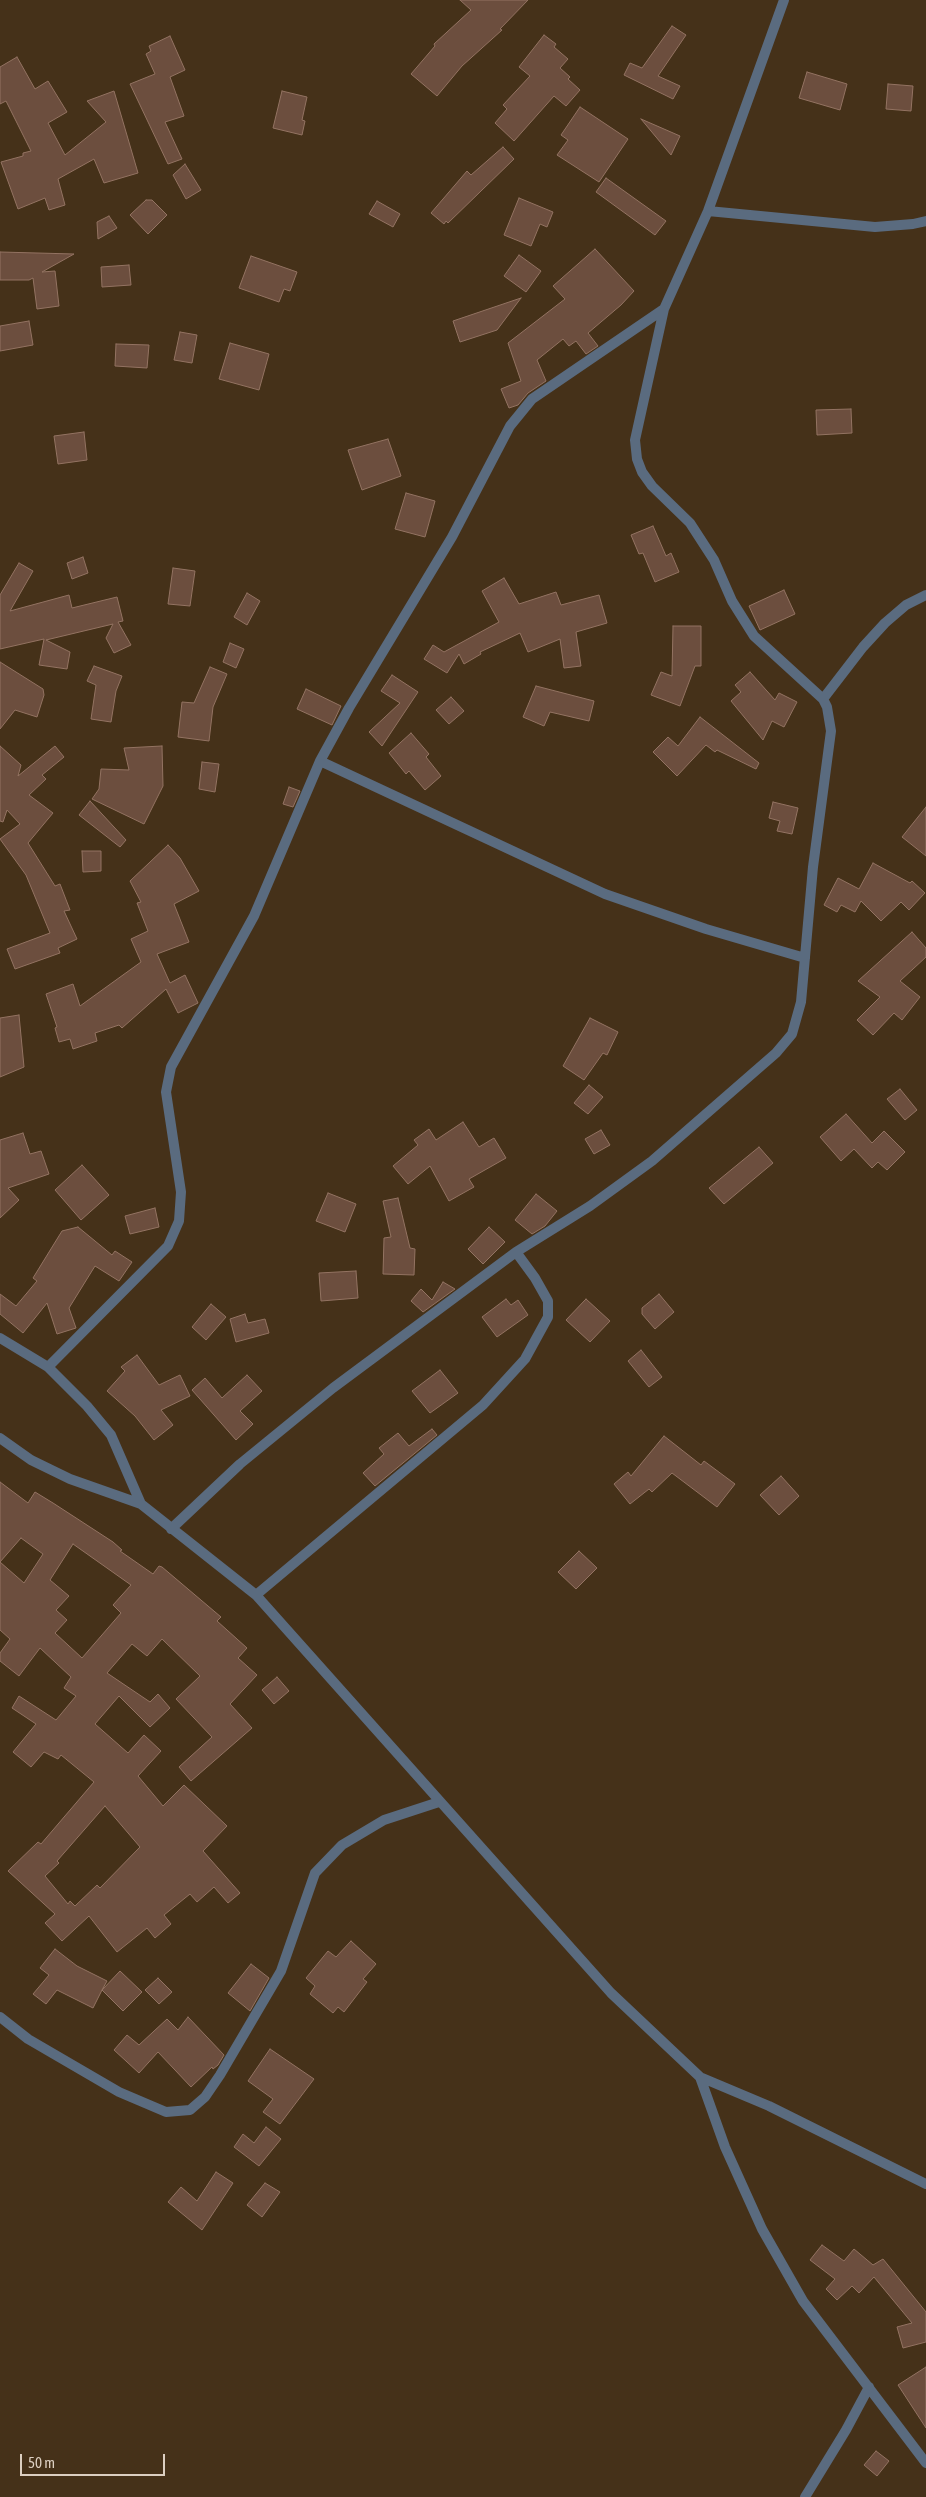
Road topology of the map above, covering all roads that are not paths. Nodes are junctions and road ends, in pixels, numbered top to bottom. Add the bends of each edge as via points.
1 (784, 0) edge
2 (708, 211) junction
3 (926, 221) edge
4 (664, 309) junction
5 (926, 594) edge
6 (824, 699) junction
7 (320, 761) junction
8 (805, 958) junction
9 (516, 1252) junction
10 (0, 1338) edge
11 (48, 1367) junction
12 (0, 1438) edge
13 (141, 1504) junction
14 (170, 1529) junction
15 (256, 1595) junction
16 (439, 1802) junction
17 (0, 2017) edge
18 (700, 2077) junction
19 (926, 2184) edge
20 (869, 2387) junction
21 (926, 2463) edge
22 (805, 2497) edge

1 - 2 street
2 - 3 street via 866,226
2 - 4 street
4 - 6 street via 635,440 642,472 690,523 714,560 732,601 754,636
4 - 7 street via 532,399 519,413 452,537
5 - 6 street via 906,604 885,623
6 - 8 street via 831,732
7 - 8 street via 605,894 706,929
7 - 11 street via 254,916 171,1067 166,1092 181,1192 179,1221 168,1246
8 - 9 street via 801,1002 792,1034 776,1054 652,1161 590,1206
9 - 14 street via 333,1388 240,1464
9 - 15 street via 548,1301 548,1317 525,1359 483,1405
10 - 11 street
11 - 13 street via 87,1406 110,1435
12 - 13 street via 31,1460 70,1479
13 - 14 street
14 - 15 street
15 - 16 street
16 - 17 street via 384,1820 342,1845 315,1873 281,1971 220,2075 190,2110 166,2112 119,2092 28,2040
16 - 18 street via 611,1993
18 - 19 street via 769,2106
18 - 20 street via 725,2147 762,2228 803,2301
20 - 21 street
20 - 22 street

